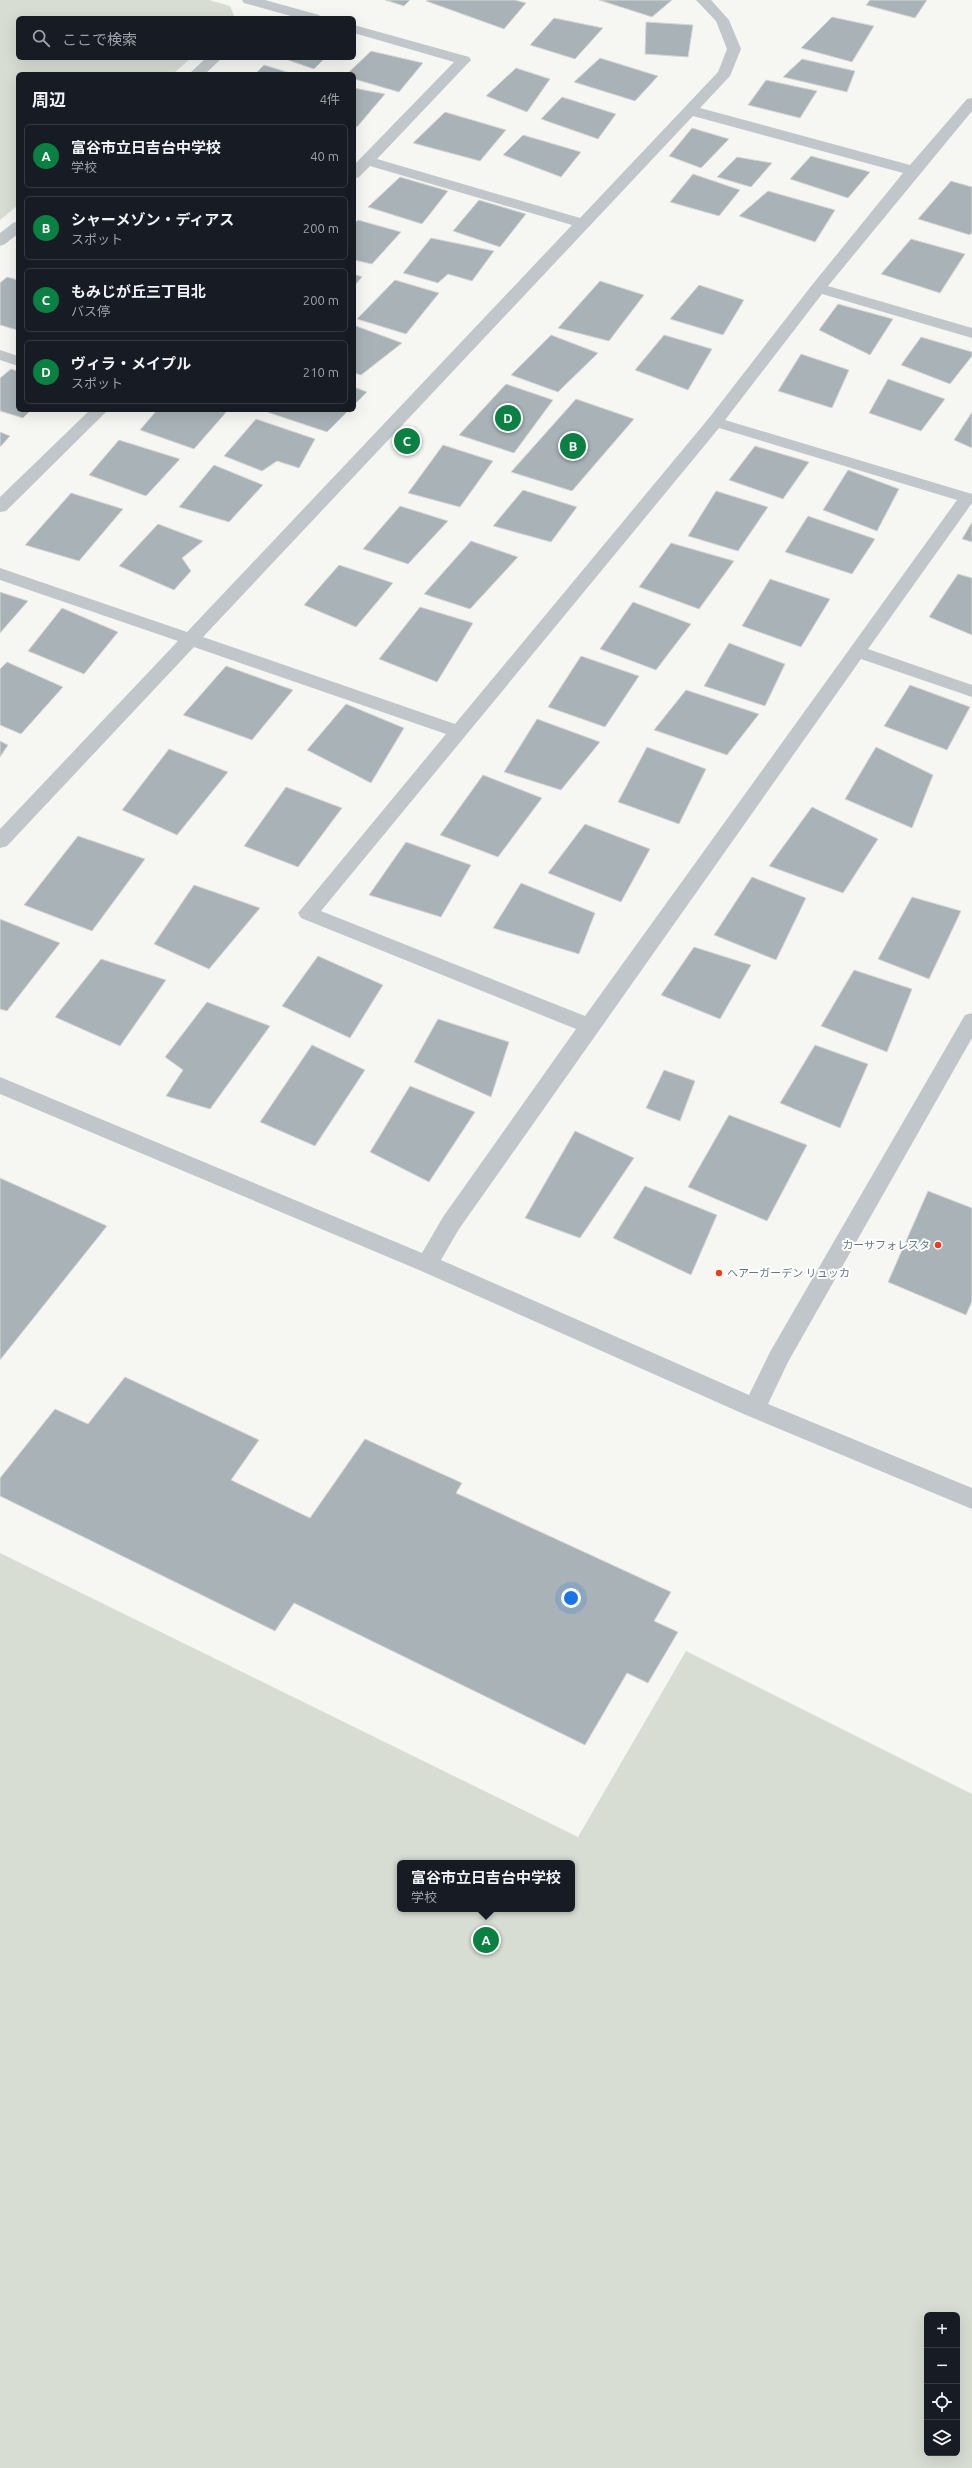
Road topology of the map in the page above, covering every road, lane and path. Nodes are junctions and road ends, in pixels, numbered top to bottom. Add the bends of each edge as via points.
1 (249, 0) edge
2 (703, 0) edge
3 (279, 3) edge
4 (264, 16) edge
5 (309, 16) edge
6 (356, 30) edge
7 (213, 60) edge
8 (198, 72) edge
9 (972, 102) edge
10 (689, 110) junction
11 (368, 160) junction
12 (913, 171) junction
13 (356, 172) edge
14 (584, 224) junction
15 (16, 228) edge
16 (0, 241) edge
17 (818, 288) junction
18 (972, 333) edge
19 (0, 355) edge
20 (16, 360) edge
21 (98, 412) edge
22 (715, 422) junction
23 (0, 507) edge
24 (0, 574) edge
25 (190, 638) junction
26 (858, 652) junction
27 (972, 691) edge
28 (457, 731) junction
29 (0, 841) edge
30 (972, 1020) edge
31 (589, 1026) junction
32 (0, 1085) edge
33 (427, 1264) junction
34 (754, 1408) junction
35 (972, 1499) edge

1 - 3 street
2 - 10 street via 722,20 734,49 725,74
3 - 4 street
3 - 5 street
6 - 11 street via 464,60
7 - 8 street
9 - 12 street
10 - 12 street
10 - 14 street
11 - 13 street
11 - 14 street
12 - 17 street
14 - 25 street
15 - 16 street
17 - 18 street
17 - 22 street
19 - 20 street
21 - 23 street
22 - 26 street via 967,498
22 - 28 street
24 - 25 street
25 - 28 street
25 - 29 street
26 - 27 street
26 - 31 street
28 - 31 street via 308,913
30 - 34 street via 778,1358
31 - 33 street via 452,1223
32 - 33 street
33 - 34 street
34 - 35 street

